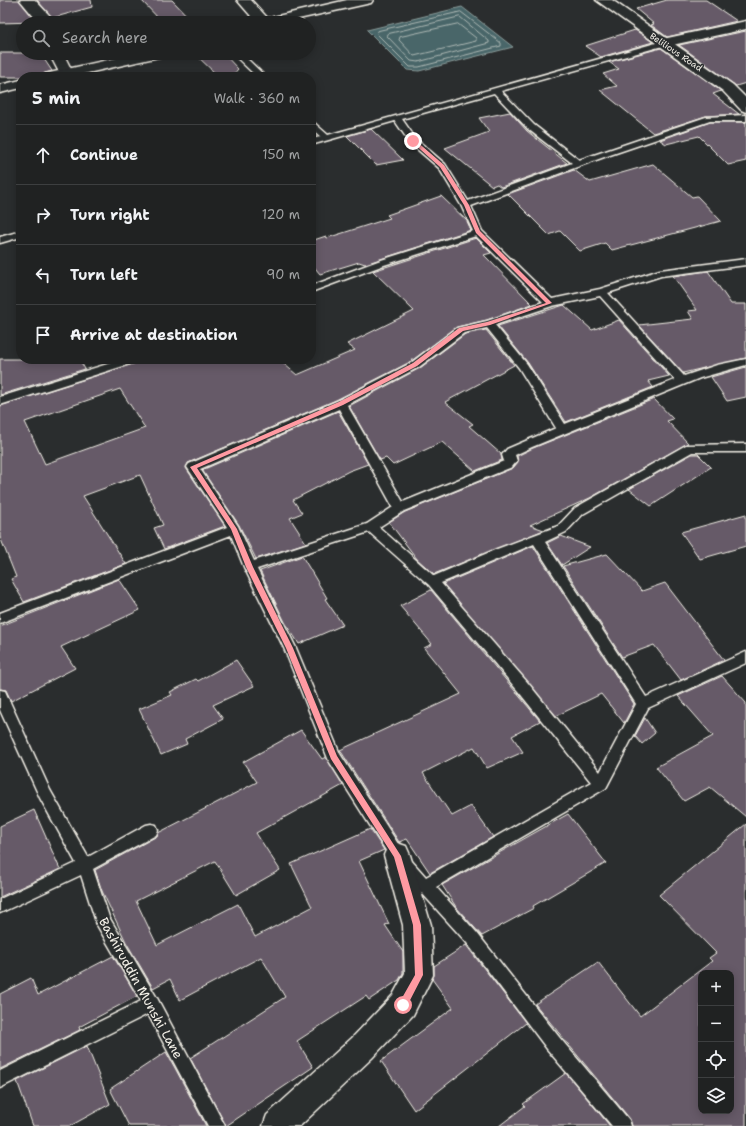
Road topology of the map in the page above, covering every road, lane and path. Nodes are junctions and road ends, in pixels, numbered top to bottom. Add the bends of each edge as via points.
1 (28, 0) edge
2 (244, 0) edge
3 (366, 0) edge
4 (604, 0) edge
5 (42, 16) edge
6 (259, 16) edge
7 (290, 16) edge
8 (746, 25) edge
9 (663, 43) junction
10 (62, 60) edge
11 (130, 60) edge
12 (244, 60) edge
13 (73, 72) edge
14 (83, 72) edge
15 (257, 72) edge
16 (16, 85) edge
17 (0, 89) edge
18 (495, 90) junction
19 (746, 107) edge
20 (396, 117) junction
21 (746, 118) edge
22 (316, 128) edge
23 (326, 137) junction
24 (316, 140) edge
25 (579, 164) junction
26 (466, 205) junction
27 (478, 232) junction
28 (16, 235) edge
29 (0, 240) edge
30 (746, 262) edge
31 (316, 287) edge
32 (602, 292) junction
33 (550, 303) junction
34 (488, 324) junction
35 (746, 362) edge
36 (119, 364) edge
37 (682, 381) junction
38 (0, 400) edge
39 (341, 404) junction
40 (562, 429) junction
41 (746, 448) edge
42 (400, 508) junction
43 (371, 527) junction
44 (234, 529) junction
45 (562, 529) junction
46 (250, 567) junction
47 (433, 582) junction
48 (0, 618) edge
49 (746, 657) edge
50 (0, 695) edge
51 (643, 704) junction
52 (601, 784) junction
53 (151, 830) dead end
54 (398, 856) junction
55 (85, 866) junction
56 (424, 886) junction
57 (0, 906) edge
58 (151, 1004) junction
59 (0, 1080) edge
60 (217, 1126) edge
61 (278, 1126) edge
62 (623, 1126) edge

1 - 5 street
2 - 6 street
3 - 7 street
4 - 9 street, Belilious Road
8 - 9 street
9 - 18 lane
9 - 19 street, Belilious Road via 728,88
10 - 13 street
11 - 14 street
12 - 15 lane
16 - 17 street
18 - 20 lane
18 - 25 lane via 531,127
20 - 23 lane
20 - 26 lane via 413,141 442,166
21 - 25 lane via 709,119
22 - 23 lane
23 - 24 lane
25 - 26 lane
26 - 27 lane
27 - 31 lane
27 - 33 lane
28 - 29 lane
30 - 32 lane via 660,273
32 - 33 lane
32 - 37 lane
33 - 34 lane
34 - 39 lane via 461,330 415,365
34 - 40 lane via 523,366
35 - 37 lane via 731,364
36 - 38 lane
37 - 40 lane
39 - 42 lane
39 - 44 lane via 193,467
40 - 42 lane via 511,452 508,455 508,464
41 - 45 lane via 690,448 579,511
42 - 43 lane
43 - 46 lane
43 - 47 lane
44 - 46 lane
44 - 48 lane
45 - 47 lane
45 - 51 lane via 538,540
46 - 54 lane via 290,648 334,757
47 - 52 lane via 523,687
49 - 51 lane
50 - 55 lane, Bashiruddin Munshi Lane via 45,794
51 - 52 lane
52 - 56 lane
53 - 55 lane
54 - 56 lane
54 - 61 street via 417,925 419,975 403,1005 362,1048
55 - 57 lane
55 - 58 lane, Bashiruddin Munshi Lane via 102,920
56 - 62 lane via 472,938 553,1043
58 - 59 lane
58 - 60 lane, Bashiruddin Munshi Lane

